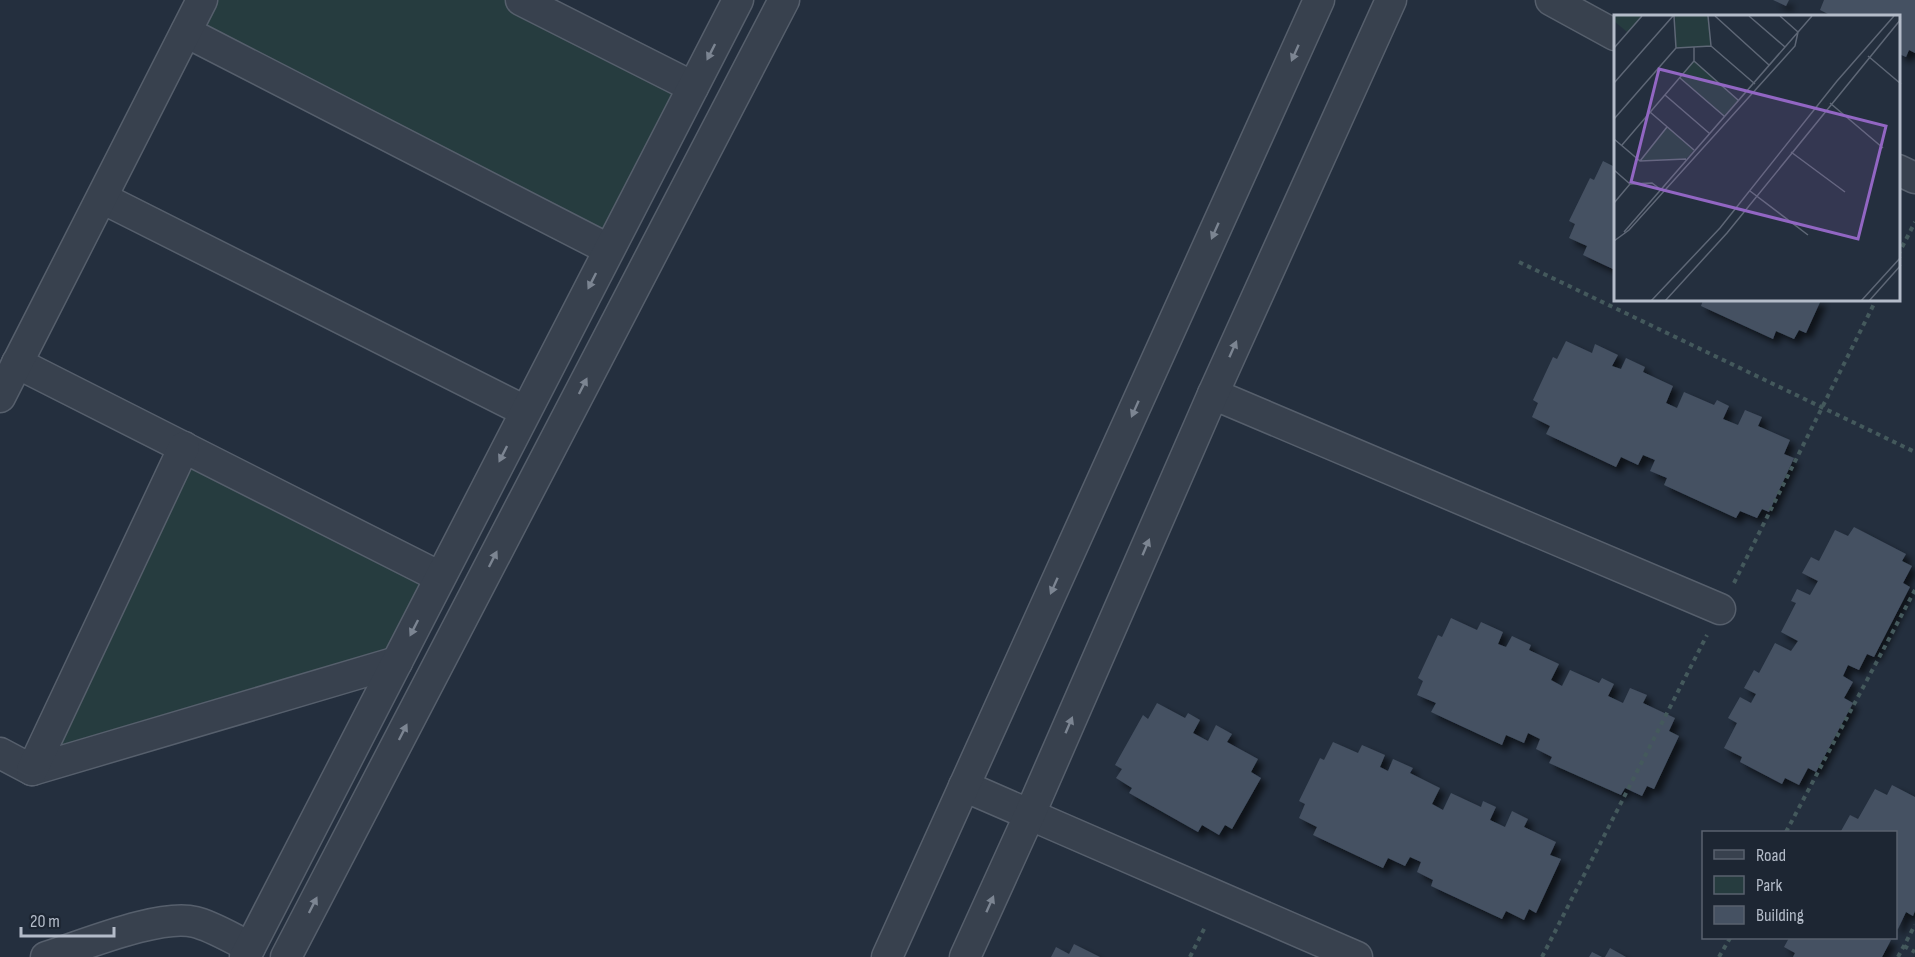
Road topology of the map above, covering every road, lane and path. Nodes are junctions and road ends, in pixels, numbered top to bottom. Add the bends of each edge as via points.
1 (202, 0) edge
2 (521, 0) edge
3 (738, 0) edge
4 (784, 0) edge
5 (1319, 0) edge
6 (1391, 0) edge
7 (1551, 0) edge
8 (186, 32) junction
9 (1614, 34) edge
10 (693, 87) junction
11 (1900, 170) edge
12 (1915, 178) edge
13 (102, 198) junction
14 (1915, 222) edge
15 (608, 249) junction
16 (1900, 253) edge
17 (1520, 262) dead end
18 (17, 363) junction
19 (1212, 394) junction
20 (0, 397) edge
21 (525, 411) junction
22 (184, 447) junction
23 (1915, 452) edge
24 (440, 577) junction
25 (1915, 590) edge
26 (1720, 609) dead end
27 (397, 662) junction
28 (0, 753) edge
29 (32, 770) junction
30 (964, 786) junction
31 (1029, 816) junction
32 (1787, 831) edge
33 (1915, 925) edge
34 (1729, 939) edge
35 (1904, 946) junction
36 (247, 952) edge
37 (1915, 952) edge
38 (46, 957) edge
39 (286, 957) edge
40 (887, 957) edge
41 (965, 957) edge
42 (1357, 957) edge
43 (1719, 957) edge
44 (1898, 957) edge

1 - 8 street
2 - 10 street
3 -> 10 street
39 -> 4 street
5 -> 30 street
19 -> 6 street
7 - 9 street
8 - 13 street
8 - 15 street
10 - 15 street
11 - 12 street
13 - 18 street
13 - 21 street
14 - 16 path
15 -> 21 street
17 - 23 path
18 - 20 street
18 - 22 street
19 - 26 street
31 -> 19 street
21 -> 24 street
22 - 24 street
22 - 29 street
24 -> 27 street
25 - 32 path
27 - 29 street
27 - 36 street
28 - 29 street
30 - 31 street
30 - 40 street
41 -> 31 street
31 - 42 street
33 - 35 path
34 - 43 path
35 - 37 path
35 - 44 path
36 - 38 street via 195,922 171,920

